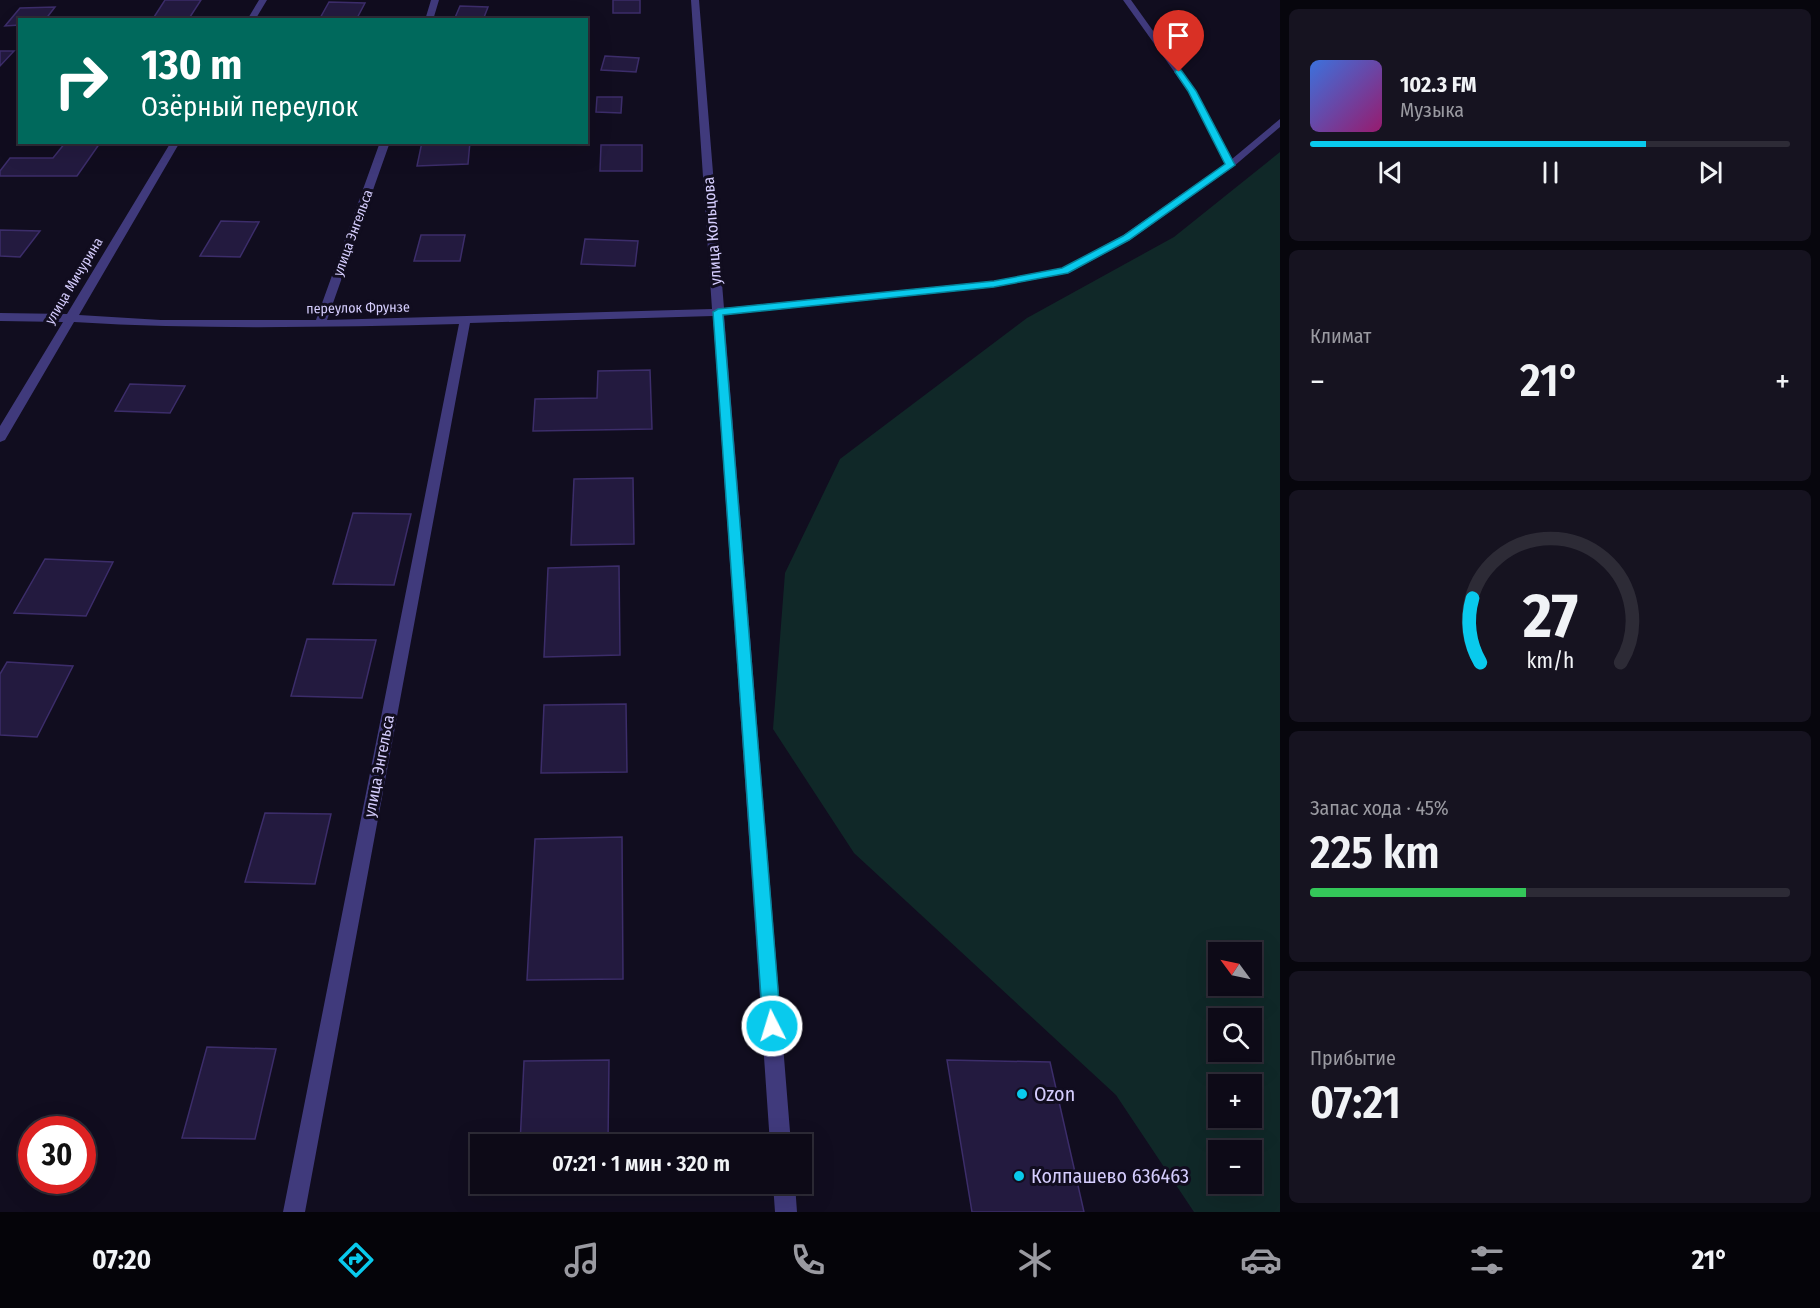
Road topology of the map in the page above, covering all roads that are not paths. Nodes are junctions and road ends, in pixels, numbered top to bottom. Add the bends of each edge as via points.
1 (263, 0) edge
2 (435, 0) edge
3 (695, 0) edge
4 (1127, 0) edge
5 (252, 18) edge
6 (430, 18) edge
7 (1280, 122) edge
8 (175, 144) edge
9 (384, 144) edge
10 (1230, 165) junction
11 (718, 312) junction
12 (0, 317) edge
13 (69, 318) junction
14 (465, 320) junction
15 (321, 324) junction
16 (0, 437) edge
17 (780, 1134) edge
18 (785, 1194) edge
19 (294, 1212) edge
20 (786, 1212) edge

1 - 5 street
2 - 6 street
3 - 11 street, улица Кольцова
4 - 10 street via 1192,91
7 - 10 street, переулок Фрунзе
8 - 13 street, улица Мичурина
9 - 15 street, улица Энгельса
10 - 11 street, переулок Фрунзе via 1126,238 1065,271 994,284
11 - 14 street, переулок Фрунзе
11 - 17 street, улица Кольцова
12 - 13 street, переулок Фрунзе
13 - 15 street, переулок Фрунзе via 161,324
13 - 16 street, улица Мичурина
14 - 15 street, переулок Фрунзе
14 - 19 street, улица Энгельса
18 - 20 street

